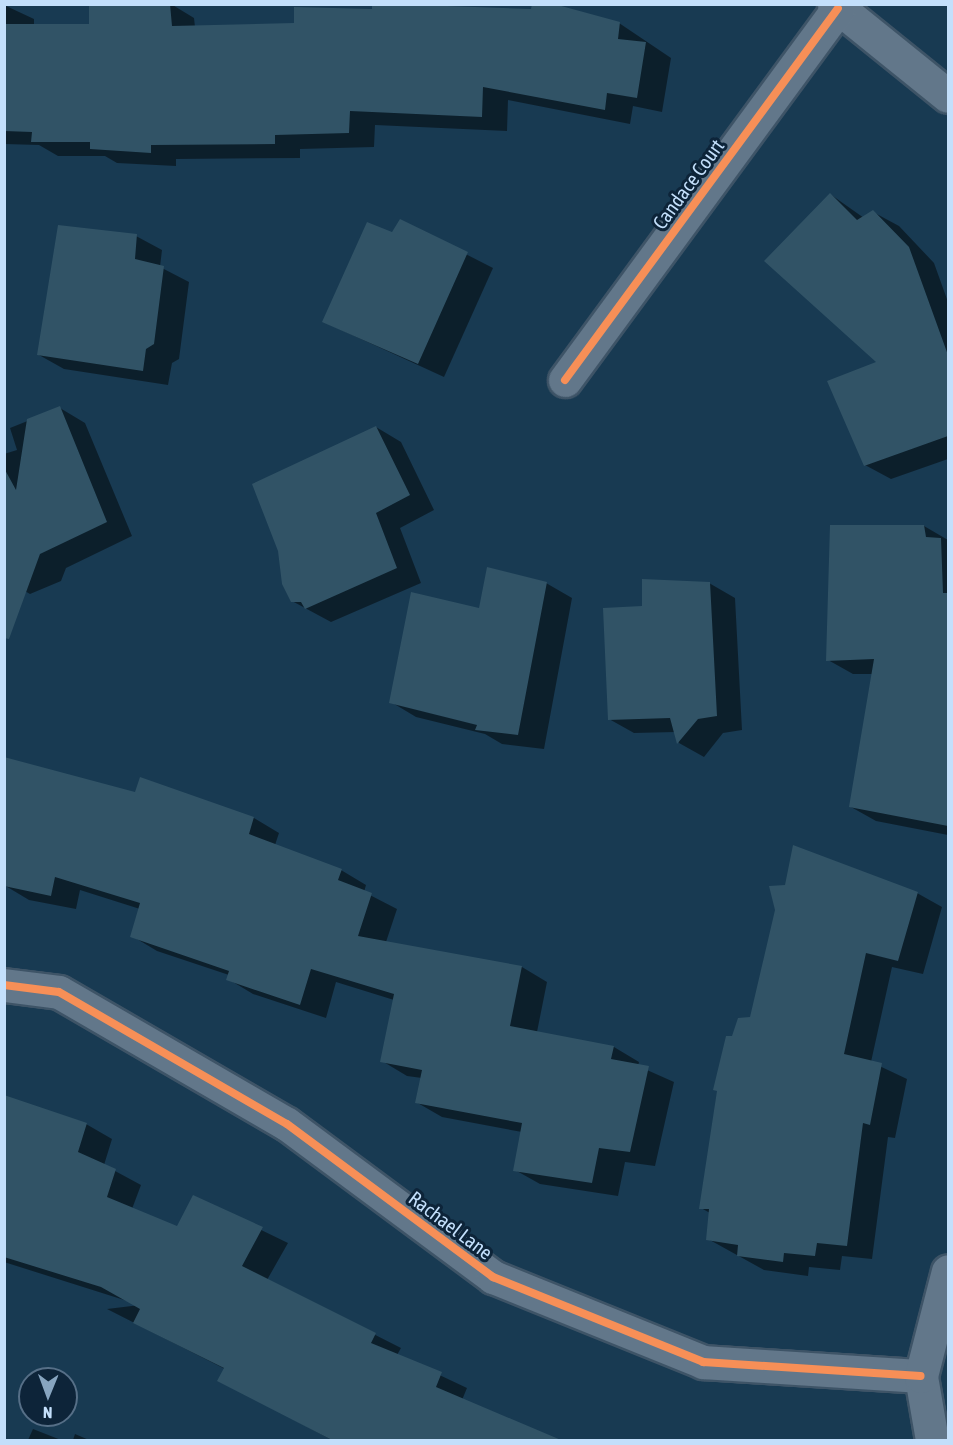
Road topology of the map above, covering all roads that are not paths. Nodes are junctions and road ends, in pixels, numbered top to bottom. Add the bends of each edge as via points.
1 (836, 6) edge
2 (948, 96) edge
3 (565, 380) dead end
4 (4, 985) edge
5 (948, 1271) edge
6 (921, 1376) junction
7 (932, 1440) edge

1 - 2 street
1 - 3 street, Candace Court
4 - 6 street, Rachael Lane via 59,992 287,1124 493,1277 703,1362
5 - 6 street
6 - 7 street

